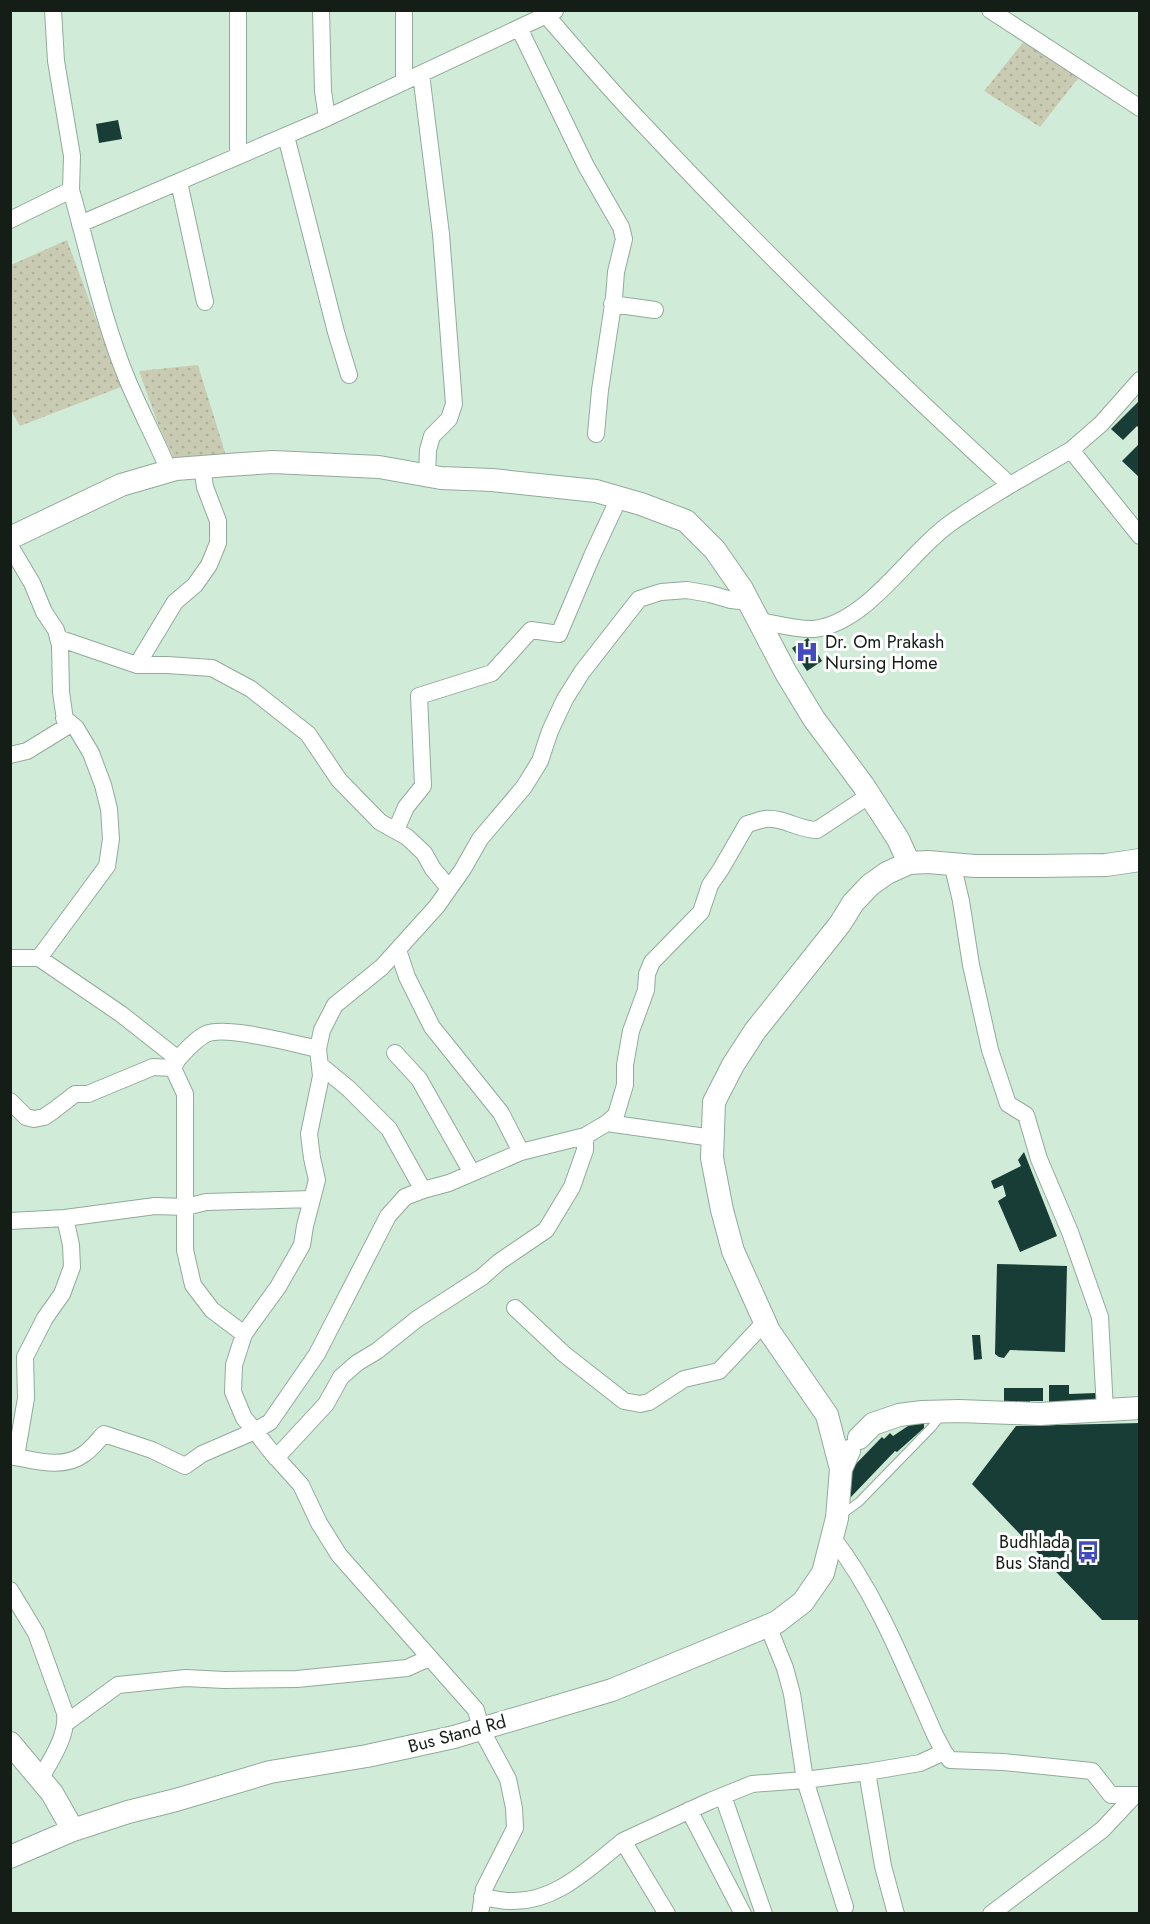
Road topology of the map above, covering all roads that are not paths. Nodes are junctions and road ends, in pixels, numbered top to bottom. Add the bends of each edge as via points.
1 (53, 10) edge
2 (238, 10) edge
3 (321, 10) edge
4 (404, 10) edge
5 (990, 10) edge
6 (551, 13) edge
7 (519, 28) junction
8 (421, 74) junction
9 (404, 82) junction
10 (1140, 108) edge
11 (327, 118) junction
12 (286, 136) junction
13 (238, 156) junction
14 (179, 182) junction
15 (71, 190) junction
16 (10, 220) edge
17 (80, 224) junction
18 (205, 302) dead end
19 (612, 304) junction
20 (656, 310) dead end
21 (349, 375) dead end
22 (1140, 380) edge
23 (596, 434) dead end
24 (1071, 450) junction
25 (202, 467) junction
26 (169, 471) junction
27 (427, 475) junction
28 (1010, 485) junction
29 (620, 498) junction
30 (1140, 536) edge
31 (10, 538) edge
32 (10, 546) edge
33 (754, 611) junction
34 (58, 638) junction
35 (137, 665) junction
36 (64, 718) junction
37 (10, 755) edge
38 (870, 795) junction
39 (396, 830) junction
40 (1140, 860) edge
41 (909, 863) junction
42 (952, 863) junction
43 (449, 888) junction
44 (398, 950) junction
45 (10, 958) edge
46 (39, 958) junction
47 (395, 1053) dead end
48 (319, 1057) junction
49 (176, 1063) junction
50 (10, 1101) edge
51 (607, 1123) junction
52 (585, 1136) junction
53 (713, 1138) junction
54 (521, 1152) junction
55 (472, 1173) junction
56 (423, 1190) junction
57 (312, 1198) junction
58 (186, 1207) junction
59 (65, 1218) junction
60 (10, 1221) edge
61 (515, 1308) dead end
62 (765, 1322) junction
63 (244, 1334) junction
64 (18, 1354) edge
65 (1140, 1408) edge
66 (1105, 1410) junction
67 (944, 1411) junction
68 (255, 1431) junction
69 (848, 1436) junction
70 (13, 1456) edge
71 (276, 1458) junction
72 (835, 1528) junction
73 (10, 1590) edge
74 (768, 1626) junction
75 (429, 1658) junction
76 (66, 1723) junction
77 (481, 1729) junction
78 (10, 1743) edge
79 (944, 1752) junction
80 (867, 1772) junction
81 (40, 1779) junction
82 (806, 1780) junction
83 (1137, 1795) edge
84 (723, 1796) junction
85 (689, 1810) junction
86 (73, 1830) junction
87 (623, 1840) junction
88 (10, 1857) edge
89 (481, 1905) edge
90 (845, 1907) dead end
91 (667, 1914) edge
92 (743, 1914) edge
93 (765, 1914) edge
94 (896, 1914) edge
95 (991, 1914) edge

1 - 15 street via 56,61 72,156
2 - 13 street
3 - 11 street
4 - 9 street
5 - 10 street
6 - 7 street
6 - 28 street via 641,123 730,216
7 - 8 street
7 - 19 street via 586,166 621,227 624,239
8 - 9 street
8 - 27 street via 441,234 454,404 449,419 432,435
9 - 11 street
11 - 12 street
12 - 13 street
12 - 21 street
13 - 14 street
14 - 17 street
14 - 18 street
15 - 16 street
15 - 17 street
17 - 26 street via 127,378
19 - 20 street
19 - 23 street
22 - 24 street via 1101,424
24 - 28 street
24 - 30 street
25 - 26 street
25 - 27 street via 307,463 379,467
25 - 35 street via 218,521 218,543 209,565 195,585 174,602
26 - 31 street via 122,485
27 - 29 street via 596,491
28 - 33 street via 947,526 875,598 832,624 814,629 795,627
29 - 33 street via 686,521 715,550
29 - 39 street via 559,634 531,630 492,673 419,696 423,786 406,807
32 - 34 street
33 - 38 street via 814,719
33 - 43 street via 731,600 687,590 639,599 582,672 565,699 540,761 524,787 480,838
34 - 35 street
34 - 36 street
35 - 39 street via 212,668 251,689 308,734 339,780 380,822
36 - 37 street via 66,727 27,751
36 - 46 street via 76,728 91,753 109,809 111,839 107,866
38 - 41 street
38 - 51 street via 817,830 767,819 747,824 710,885 701,912 652,962 631,1031 621,1102 616,1115
39 - 43 street via 424,853
40 - 42 street via 1048,866
41 - 42 street
41 - 53 street via 870,885 755,1031 714,1102
42 - 66 street via 990,1050 1008,1104 1026,1115 1039,1159 1098,1306
43 - 44 street
44 - 48 street via 335,1005 322,1030
44 - 54 street via 432,1027 501,1113
45 - 46 street
46 - 49 street via 113,1009
47 - 55 street via 419,1079
48 - 49 street via 262,1037 216,1031 204,1035
48 - 56 street via 389,1129
48 - 57 street via 321,1076 309,1134 317,1180
49 - 50 street via 153,1067 88,1094 75,1094 44,1117 26,1117
49 - 58 street via 185,1094
51 - 52 street
51 - 53 street
52 - 54 street
52 - 71 street via 585,1150 572,1187 546,1230 357,1363 341,1377 326,1404
53 - 62 street via 712,1158 733,1251
54 - 55 street
55 - 56 street
56 - 68 street via 405,1197 388,1216 317,1354 270,1422
57 - 58 street via 206,1202
57 - 63 street via 302,1245 291,1268
58 - 59 street via 155,1206
58 - 63 street via 185,1250 194,1285 212,1310
59 - 60 street
59 - 64 street via 72,1267 62,1294
61 - 62 street via 564,1354 624,1401 640,1404 684,1379 719,1371
62 - 69 street via 799,1376
63 - 68 street via 234,1365 233,1392 244,1418
64 - 70 street via 26,1398
65 - 66 street
66 - 67 street via 1040,1414
67 - 69 street via 899,1415
67 - 72 lane
68 - 70 street via 184,1466 104,1434 85,1454 69,1463
68 - 71 street
69 - 72 street, Bus Stand Rd
71 - 75 street via 301,1485 339,1555
72 - 74 street, Bus Stand Rd via 823,1573 803,1602
72 - 79 street
73 - 76 street via 36,1633
74 - 77 street, Bus Stand Rd via 612,1690
74 - 82 street via 792,1694
75 - 76 street via 407,1668 318,1677 186,1678 118,1685
75 - 77 street via 476,1710
76 - 81 street
77 - 86 street, Bus Stand Rd via 367,1756 270,1772
77 - 89 street via 508,1779 515,1827 484,1889
78 - 81 street
79 - 80 street via 920,1763
79 - 83 street via 950,1760 1092,1772 1110,1795
80 - 82 street
80 - 94 street via 883,1866
81 - 86 street
82 - 84 street via 752,1784
82 - 90 street
83 - 95 street via 1102,1830
84 - 85 street
84 - 93 street
85 - 87 street
85 - 92 street
86 - 88 street, Bus Stand Rd
87 - 89 street via 552,1894
87 - 91 street

